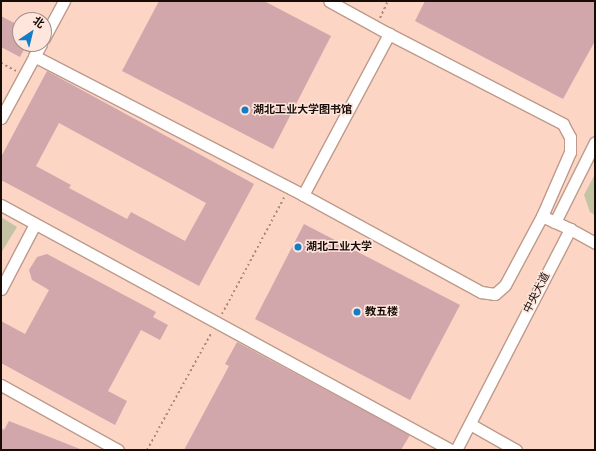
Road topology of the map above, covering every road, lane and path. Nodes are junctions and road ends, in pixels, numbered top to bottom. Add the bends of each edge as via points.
1 (64, 1) edge
2 (329, 1) edge
3 (388, 1) edge
4 (52, 23) edge
5 (376, 25) junction
6 (389, 34) junction
7 (36, 52) edge
8 (34, 56) junction
9 (1, 63) edge
10 (24, 75) junction
11 (1, 118) edge
12 (595, 142) edge
13 (302, 195) junction
14 (1, 205) edge
15 (542, 216) junction
16 (555, 222) junction
17 (35, 224) junction
18 (570, 229) junction
19 (595, 243) edge
20 (1, 290) edge
21 (1, 385) edge
22 (470, 424) junction
23 (118, 450) edge
24 (451, 450) edge
25 (456, 450) edge
26 (516, 450) edge

1 - 4 street
2 - 5 street
3 - 5 path
5 - 6 street
6 - 13 street
6 - 15 street via 562,124 570,137 570,152
7 - 8 street
8 - 10 street
8 - 13 street
9 - 10 path
10 - 11 street
12 - 16 street
13 - 15 street via 481,292 495,294 505,285
14 - 17 street
15 - 16 street
16 - 18 street
17 - 20 street
17 - 24 street
18 - 19 street
18 - 22 street, 中央大道
21 - 23 street
22 - 25 street, 中央大道
22 - 26 street

